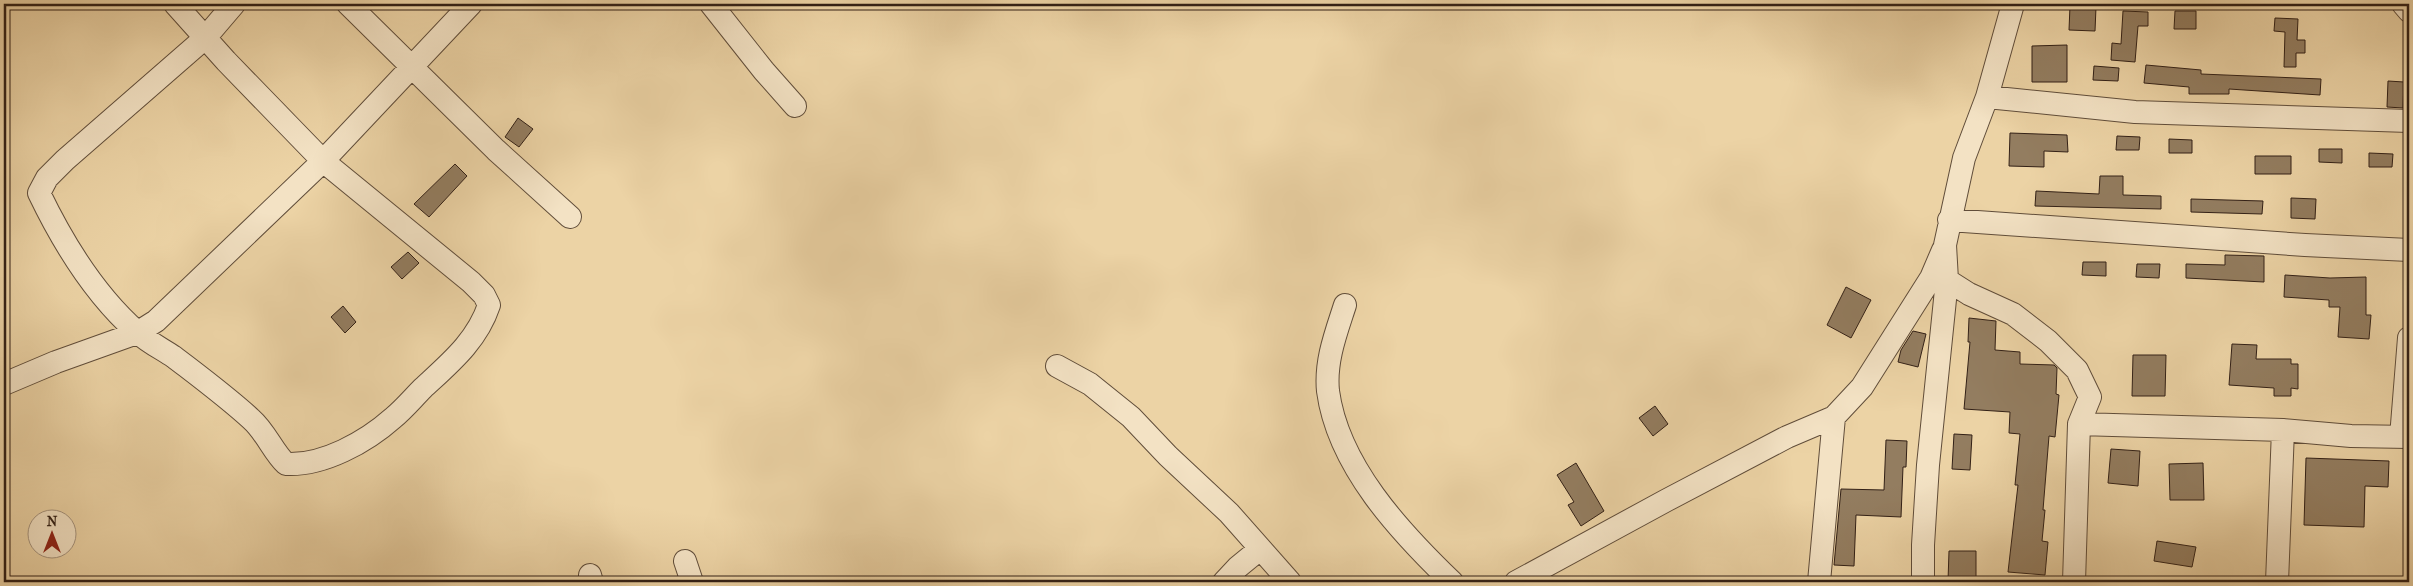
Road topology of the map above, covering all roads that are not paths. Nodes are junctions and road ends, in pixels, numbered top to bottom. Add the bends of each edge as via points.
1 (175, 4) edge
2 (234, 4) edge
3 (348, 4) edge
4 (472, 4) edge
5 (710, 4) edge
6 (2013, 4) edge
7 (2403, 4) edge
8 (2409, 11) edge
9 (205, 38) junction
10 (411, 66) junction
11 (1987, 97) junction
12 (795, 106) dead end
13 (2409, 121) edge
14 (323, 161) junction
15 (570, 217) dead end
16 (1949, 220) junction
17 (1945, 245) junction
18 (2409, 250) edge
19 (1947, 280) junction
20 (1345, 305) dead end
21 (137, 332) junction
22 (2409, 338) edge
23 (1057, 366) dead end
24 (4, 384) edge
25 (1834, 417) junction
26 (2079, 424) junction
27 (2283, 430) junction
28 (2405, 437) edge
29 (1260, 549) junction
30 (685, 561) dead end
31 (1529, 579) edge
32 (692, 582) edge
33 (1224, 582) edge
34 (1290, 582) edge
35 (1452, 582) edge
36 (1819, 582) edge
37 (1923, 582) edge
38 (2074, 582) edge
39 (2277, 582) edge

1 - 9 street
2 - 9 street
3 - 10 street
4 - 10 street
5 - 12 street
6 - 11 street
7 - 8 street
9 - 14 street
9 - 21 street via 65,160 47,178 39,193 92,281
10 - 14 street
10 - 15 street
11 - 13 street via 2135,112
11 - 16 street via 1964,158
14 - 21 street via 156,321
14 - 21 street via 470,282 484,295 489,305 467,347 394,417 373,434 330,455 308,463 286,464 253,420
16 - 17 street
16 - 18 street
17 - 19 street
17 - 25 street via 1931,278 1862,387
19 - 26 street via 2013,314 2048,341 2077,370 2090,397
19 - 37 street via 1928,465
20 - 35 street via 1329,359 1328,390 1340,437 1389,516
21 - 24 street
22 - 28 street
23 - 29 street via 1090,384 1131,417 1229,513
25 - 31 street via 1787,437 1608,530
25 - 36 street
26 - 27 street
26 - 38 street
27 - 28 street
27 - 39 street
29 - 33 street
29 - 34 street
30 - 32 street

